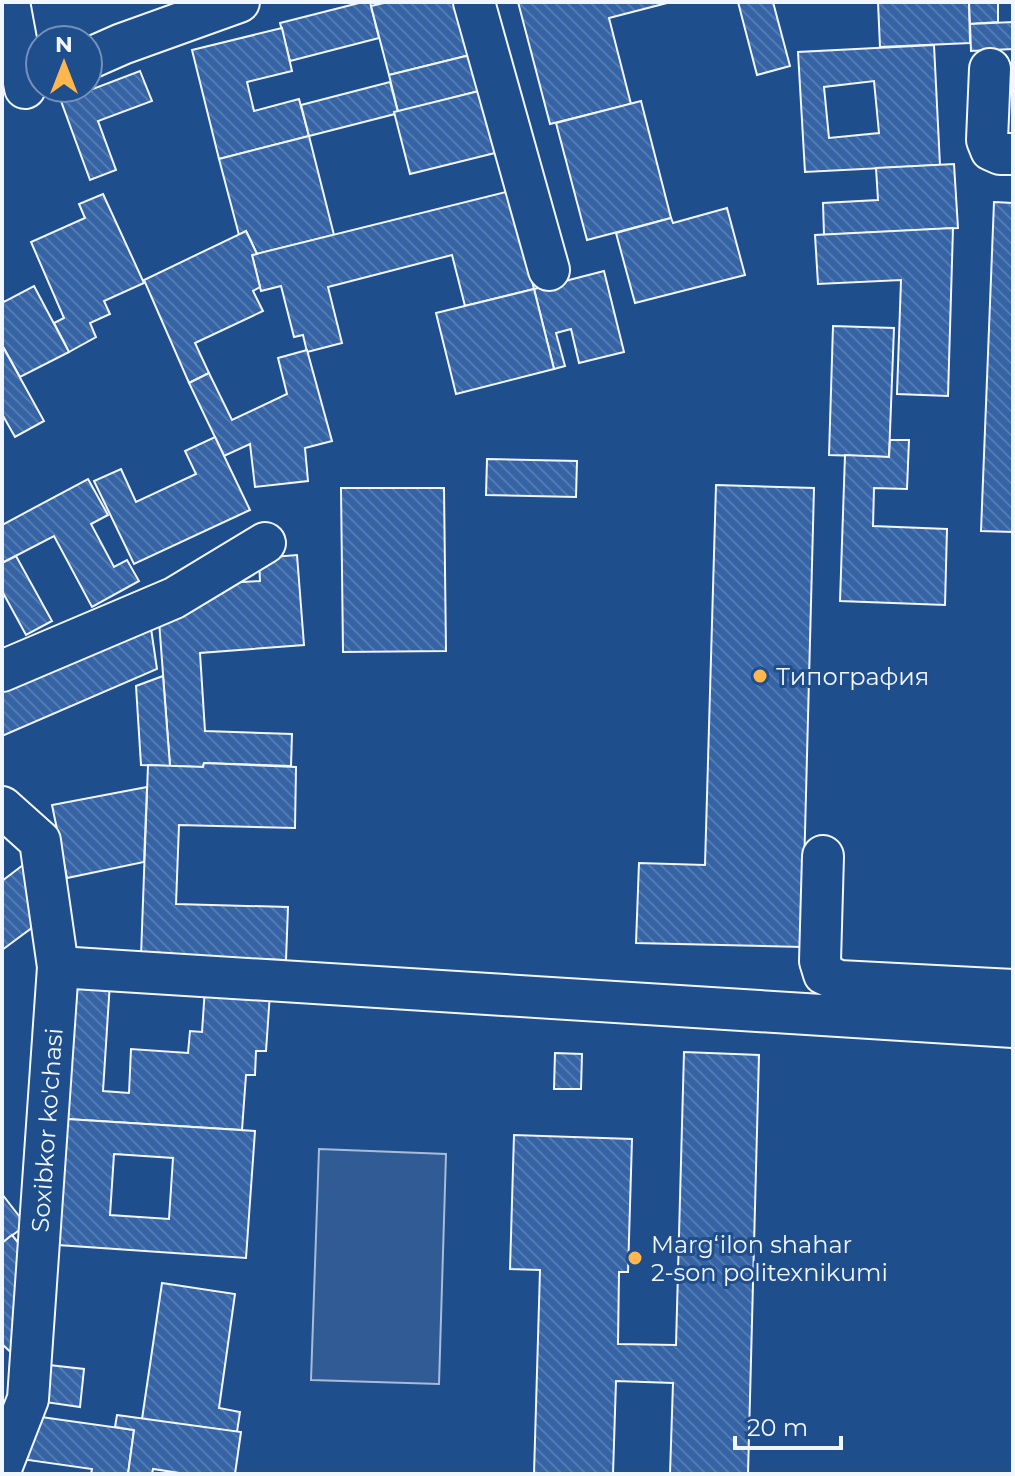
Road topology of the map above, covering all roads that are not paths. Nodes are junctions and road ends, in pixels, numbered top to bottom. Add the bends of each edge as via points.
1 (9, 2) edge
2 (239, 2) edge
3 (474, 2) edge
4 (104, 52) edge
5 (990, 69) dead end
6 (22, 90) edge
7 (1013, 154) edge
8 (549, 270) dead end
9 (265, 543) dead end
10 (2, 671) edge
11 (2, 807) edge
12 (823, 856) dead end
13 (58, 967) junction
14 (1013, 990) edge
15 (1013, 1027) edge
16 (2, 1466) edge

1 - 6 street
2 - 4 street
3 - 8 street
5 - 7 street via 987,140 991,150
9 - 10 street via 174,598
11 - 13 street, Soxibkor ko'chasi via 40,841
12 - 14 street via 824,974 839,981
13 - 15 street
13 - 16 street, Soxibkor ko'chasi via 28,1399

